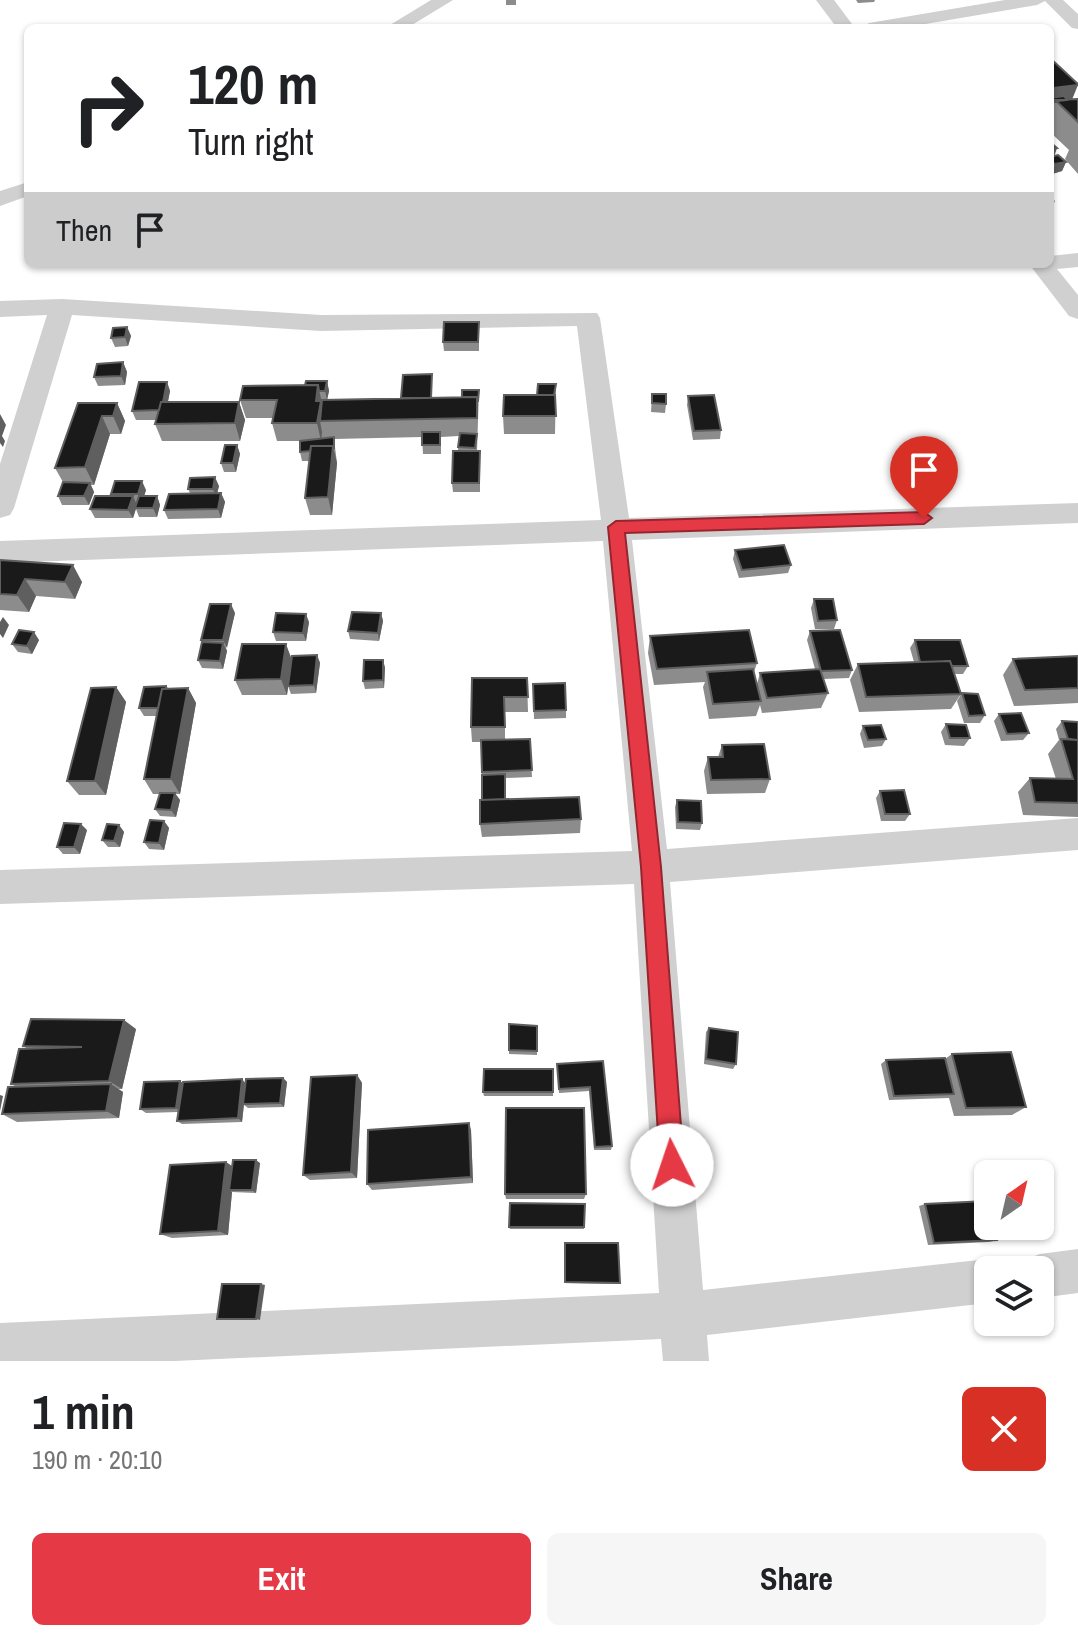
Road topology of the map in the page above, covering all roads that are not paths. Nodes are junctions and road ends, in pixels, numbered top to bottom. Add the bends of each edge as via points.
1 (444, 0) edge
2 (825, 0) edge
3 (1037, 0) edge
4 (1053, 0) edge
5 (401, 24) edge
6 (843, 24) edge
7 (893, 24) edge
8 (1078, 24) edge
9 (24, 190) edge
10 (24, 197) edge
11 (0, 201) edge
12 (1078, 260) edge
13 (1054, 263) edge
14 (1045, 268) edge
15 (62, 307) junction
16 (0, 309) edge
17 (1078, 311) edge
18 (0, 508) edge
19 (1078, 513) edge
20 (616, 527) junction
21 (0, 552) edge
22 (1078, 834) edge
23 (651, 867) junction
24 (0, 887) edge
25 (1078, 1271) edge
26 (1054, 1274) edge
27 (974, 1283) edge
28 (683, 1315) junction
29 (0, 1346) edge
30 (686, 1361) edge

1 - 5 street
2 - 6 street
3 - 7 street
4 - 8 street
9 - 11 street
10 - 11 street
12 - 13 street
14 - 17 street
15 - 16 street
15 - 18 street
15 - 20 street via 321,323 588,318
19 - 20 street
20 - 21 street
20 - 23 street
22 - 23 street
23 - 24 street
23 - 28 street
25 - 26 street
27 - 28 street
28 - 29 street
28 - 30 street

